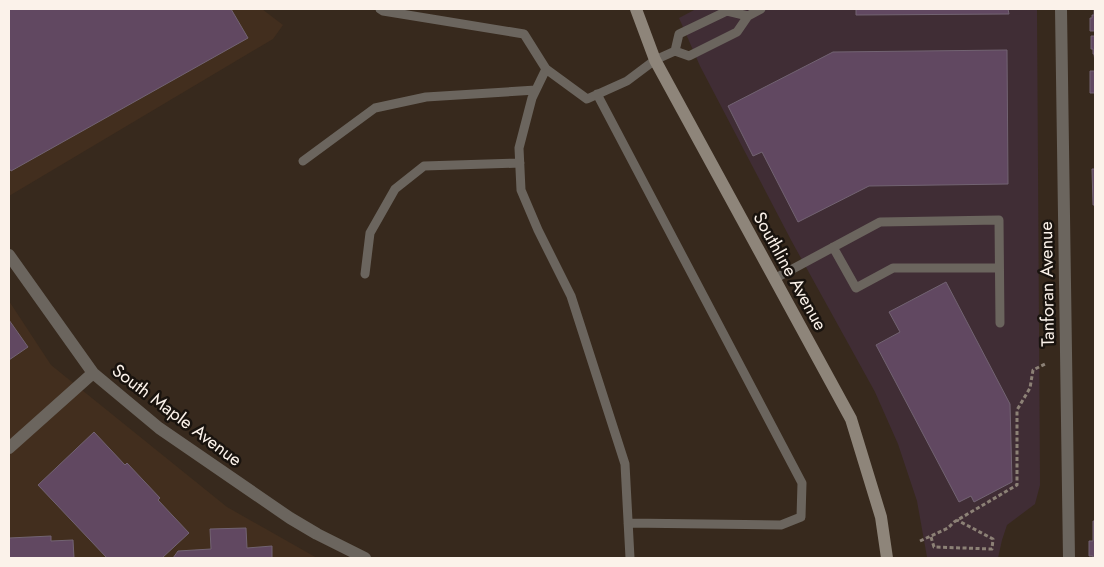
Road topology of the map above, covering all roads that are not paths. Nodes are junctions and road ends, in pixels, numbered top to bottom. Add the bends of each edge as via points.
1 (380, 9) edge
2 (636, 9) edge
3 (761, 9) edge
4 (1061, 9) edge
5 (748, 16) junction
6 (675, 51) junction
7 (655, 60) junction
8 (546, 69) junction
9 (536, 90) junction
10 (598, 94) junction
11 (303, 161) dead end
12 (520, 163) junction
13 (833, 247) junction
14 (9, 255) edge
15 (999, 268) junction
16 (366, 274) dead end
17 (774, 278) junction
18 (1000, 323) dead end
19 (93, 373) junction
20 (9, 448) edge
21 (628, 524) junction
22 (365, 558) edge
23 (630, 558) edge
24 (887, 558) edge
25 (1069, 558) edge

1 - 8 lane via 524,34
2 - 7 street, Southline Avenue
3 - 5 lane
4 - 25 street, Tanforan Avenue
5 - 6 lane via 737,32 689,56
5 - 6 lane via 728,11 687,30 679,34
6 - 7 lane
7 - 10 lane via 627,81
7 - 17 street, Southline Avenue
8 - 9 lane
8 - 10 lane via 587,98
9 - 11 lane via 426,97 374,108
9 - 12 lane via 519,148
10 - 21 lane via 802,483 801,517 781,525
12 - 16 lane via 424,166 395,189 370,232
12 - 21 lane via 521,190 571,296 625,464
13 - 15 lane via 856,288 893,268
13 - 15 lane via 880,222 999,220
13 - 17 lane
14 - 19 street, South Maple Avenue
15 - 18 lane
17 - 24 street, Southline Avenue via 851,419 882,517
19 - 20 street
19 - 22 street, South Maple Avenue via 159,428 290,518
21 - 23 lane

